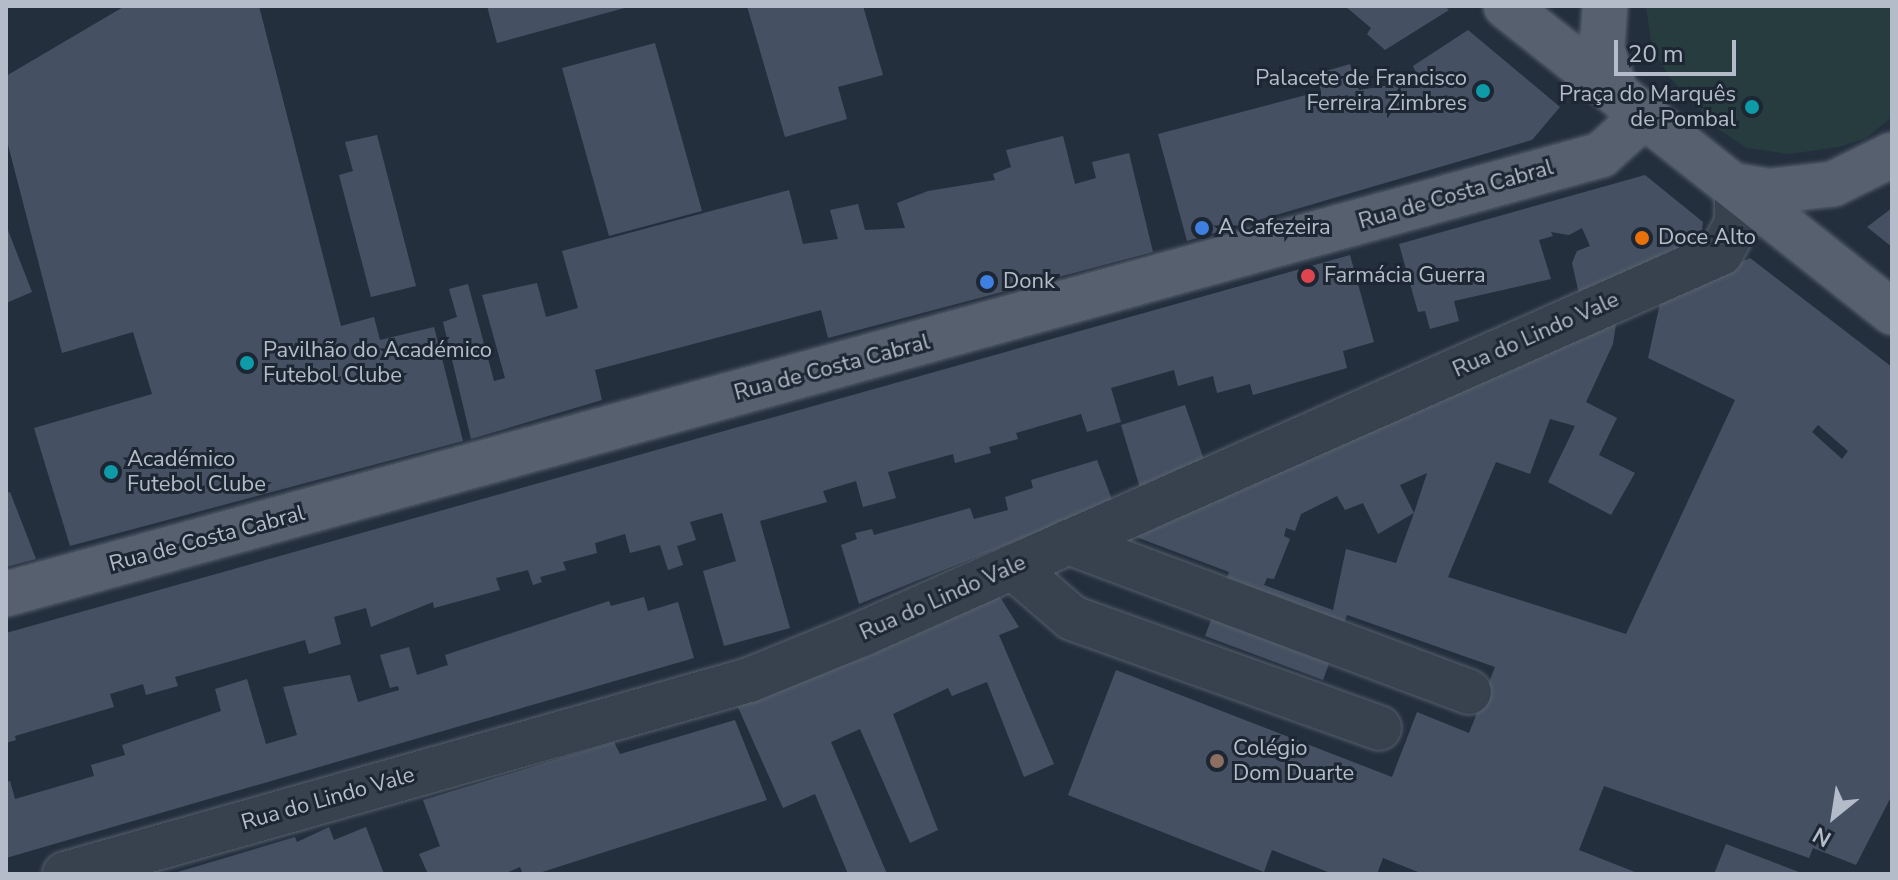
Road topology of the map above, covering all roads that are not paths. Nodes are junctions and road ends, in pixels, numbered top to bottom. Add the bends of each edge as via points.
1 (1506, 6) edge
2 (1605, 6) edge
3 (1629, 103) junction
4 (1892, 155) edge
5 (1737, 186) junction
6 (1892, 312) edge
7 (1068, 542) junction
8 (1013, 567) junction
9 (6, 594) edge
10 (1469, 692) dead end
11 (1379, 728) dead end
12 (65, 874) edge

1 - 3 main road
2 - 3 main road via 1602,49
3 - 5 main road
3 - 9 main road, Rua de Costa Cabral via 1601,155
4 - 5 main road via 1833,184 1770,191
5 - 6 main road
5 - 7 street, Rua do Lindo Vale via 1737,223 1721,253
7 - 8 street, Rua do Lindo Vale
7 - 10 street
8 - 11 street via 1072,618
8 - 12 street, Rua do Lindo Vale via 749,680

